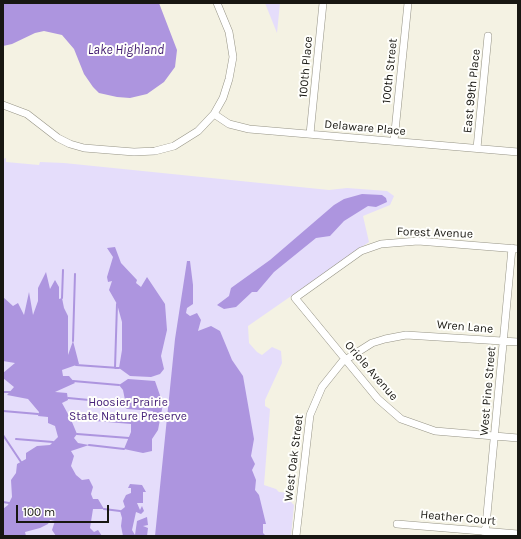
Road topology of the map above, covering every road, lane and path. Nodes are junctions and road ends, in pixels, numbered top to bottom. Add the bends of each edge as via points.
1 (217, 3) edge
2 (323, 3) edge
3 (408, 3) edge
4 (488, 36) dead end
5 (3, 105) edge
6 (214, 114) junction
7 (310, 134) junction
8 (394, 141) junction
9 (477, 148) junction
10 (518, 152) edge
11 (515, 248) edge
12 (295, 298) joint
13 (424, 335) joint
14 (504, 341) junction
15 (518, 342) edge
16 (346, 359) junction
17 (495, 435) junction
18 (518, 438) edge
19 (397, 524) dead end
20 (486, 533) edge
21 (518, 534) edge
22 (296, 536) edge

1 - 6 street via 229,32 233,57 229,79
2 - 7 street, 100th Place
3 - 8 street, 100th Street
4 - 9 street, East 99th Place
5 - 6 street via 27,114 70,144 84,148 134,152 155,151 174,146 198,131
6 - 7 street, Delaware Place via 229,124 249,129
7 - 8 street, Delaware Place
8 - 9 street, Delaware Place
9 - 10 street, Delaware Place
11 - 12 street, Forest Avenue via 418,241 381,244 361,251
11 - 14 street, West Pine Street
12 - 16 street, Oriole Avenue
13 - 14 street, Wren Lane
13 - 16 street, West Oak Street via 385,339 365,346
14 - 15 street, Wren Lane
14 - 17 street, West Pine Street
16 - 17 street, Oriole Avenue via 378,400 401,419 435,432
16 - 22 street, West Oak Street via 322,387 310,415
17 - 18 street, Oriole Avenue
17 - 20 street, West Pine Street
19 - 20 street, Heather Court
20 - 21 street, Heather Court

